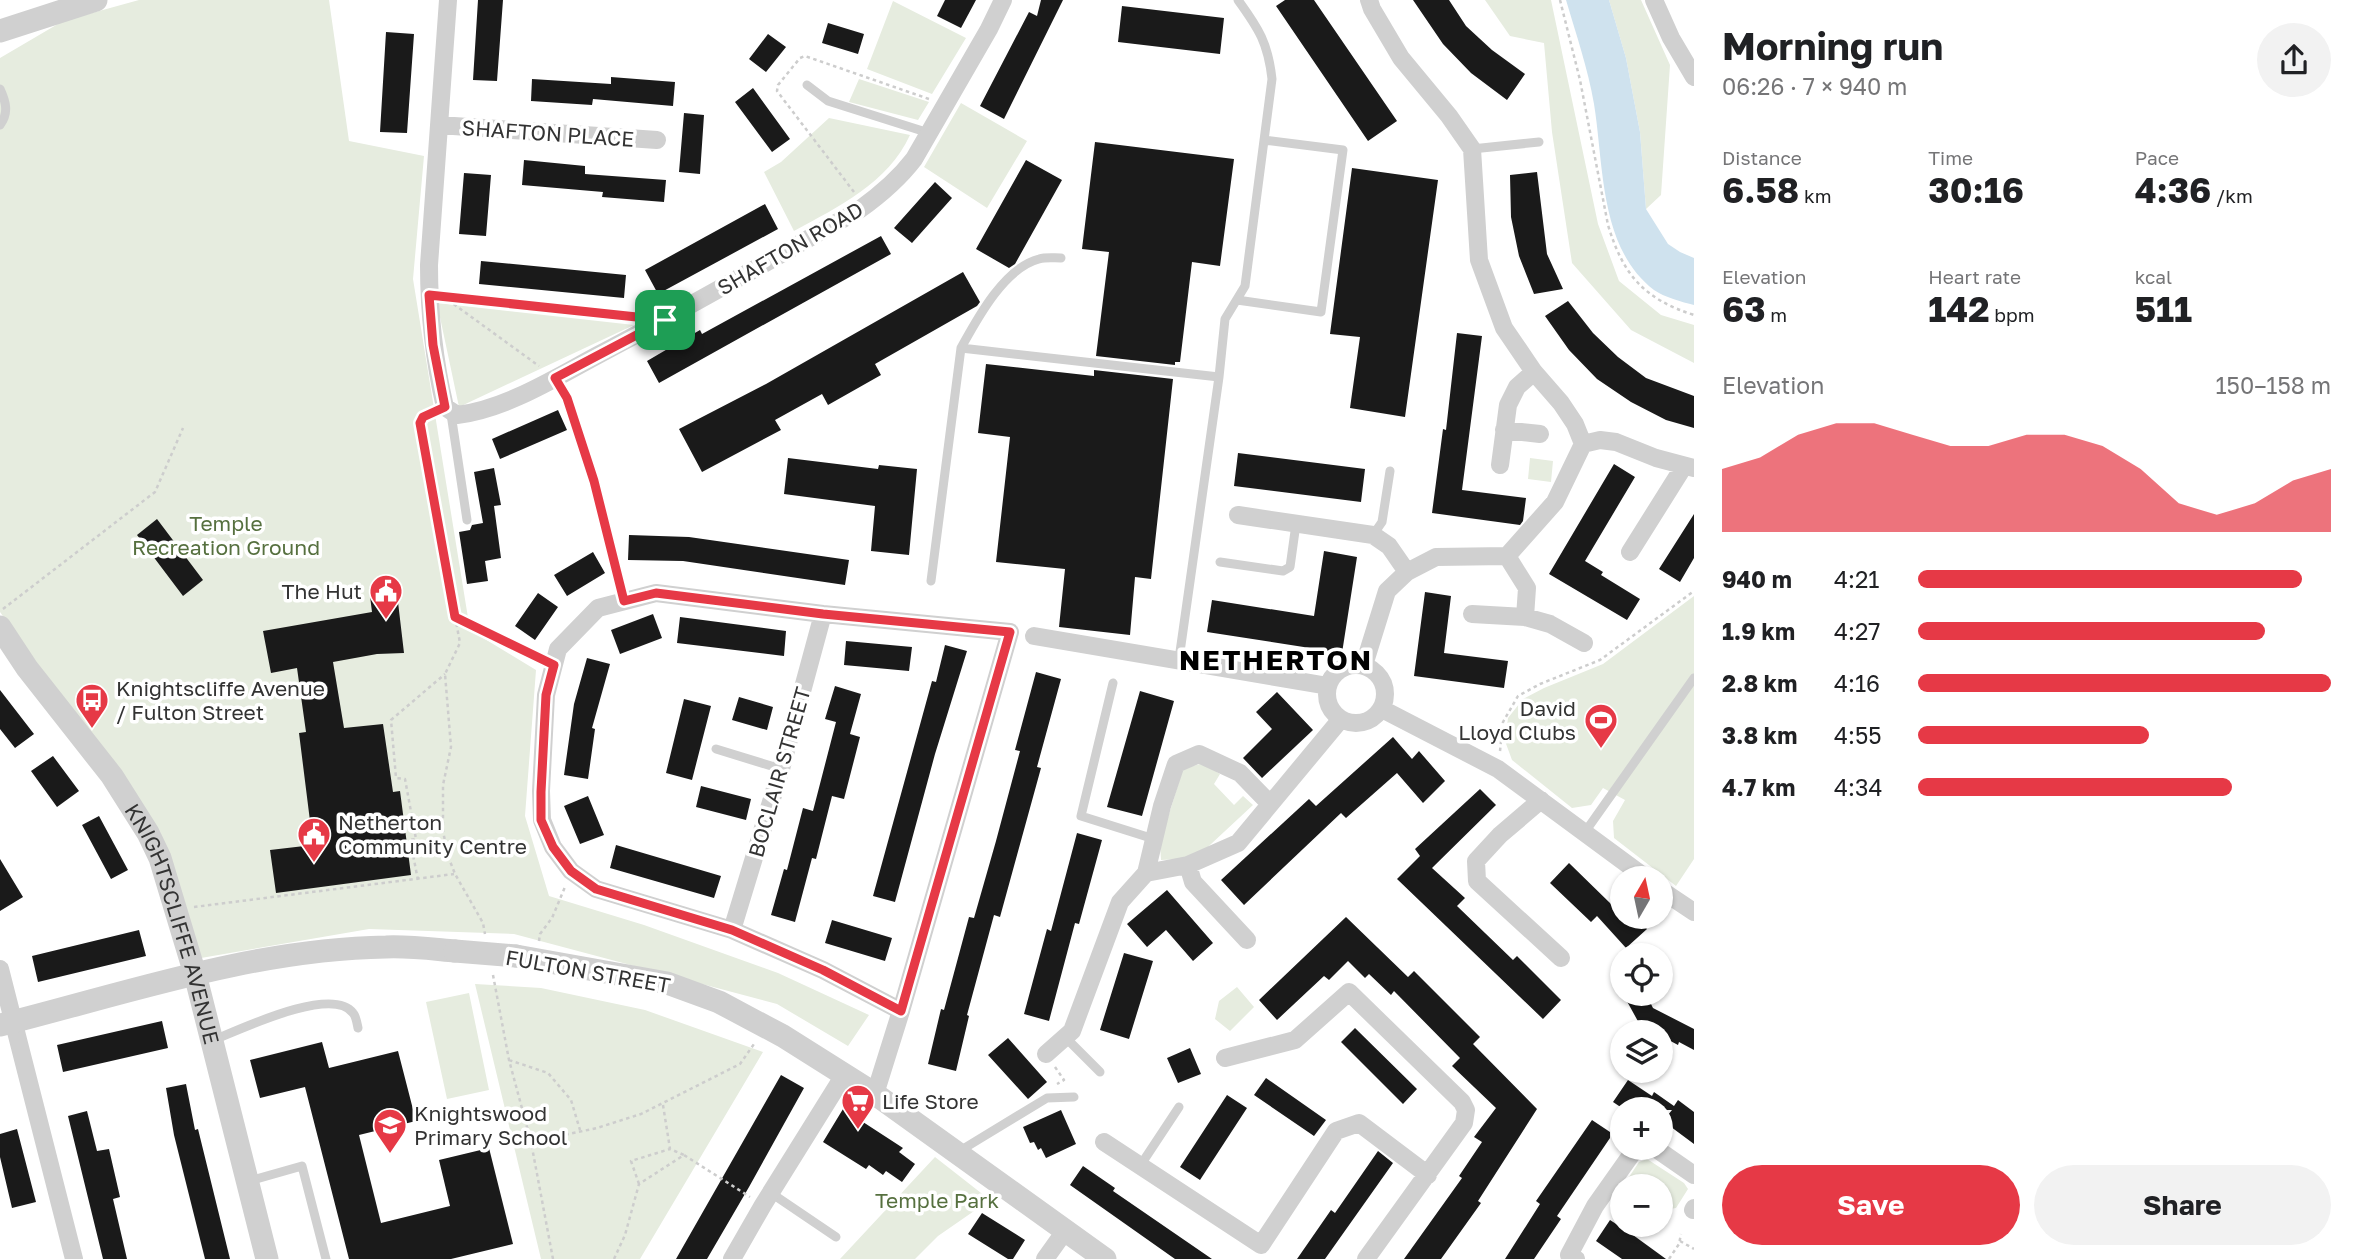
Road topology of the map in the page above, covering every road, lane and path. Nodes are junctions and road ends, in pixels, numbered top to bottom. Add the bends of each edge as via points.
1 (96, 0) edge
2 (449, 0) edge
3 (1003, 0) edge
4 (1238, 0) edge
5 (1369, 0) edge
6 (1560, 0) edge
7 (1654, 0) edge
8 (1, 32) edge
9 (1694, 77) edge
10 (807, 85) dead end
11 (0, 89) edge
12 (0, 125) edge
13 (439, 125) junction
14 (929, 133) junction
15 (657, 140) dead end
16 (1264, 140) junction
17 (1539, 142) dead end
18 (1472, 149) junction
19 (1061, 258) dead end
20 (436, 295) junction
21 (1237, 300) junction
22 (1694, 315) edge
23 (665, 320) junction
24 (961, 348) junction
25 (1534, 372) junction
26 (1219, 377) junction
27 (555, 378) junction
28 (448, 410) junction
29 (183, 428) dead end
30 (1504, 430) junction
31 (1541, 434) dead end
32 (1583, 444) junction
33 (1500, 465) dead end
34 (1689, 467) edge
35 (1390, 471) dead end
36 (1238, 515) dead end
37 (467, 520) dead end
38 (1296, 524) junction
39 (1373, 535) junction
40 (1630, 552) dead end
41 (1507, 556) junction
42 (1220, 562) dead end
43 (1407, 572) junction
44 (931, 580) dead end
45 (1694, 591) edge
46 (624, 601) junction
47 (0, 611) edge
48 (823, 614) junction
49 (1472, 614) dead end
50 (1525, 617) junction
51 (0, 627) edge
52 (1034, 636) dead end
53 (1584, 643) dead end
54 (1179, 659) junction
55 (554, 665) junction
56 (1364, 666) junction
57 (445, 674) dead end
58 (1694, 678) edge
59 (1113, 683) dead end
60 (1328, 685) junction
61 (1382, 709) junction
62 (1341, 719) junction
63 (716, 749) dead end
64 (781, 769) junction
65 (1498, 769) junction
66 (1541, 800) junction
67 (1270, 804) junction
68 (1585, 832) junction
69 (1154, 839) junction
70 (1188, 865) junction
71 (1630, 866) edge
72 (571, 871) junction
73 (1146, 873) junction
74 (456, 874) dead end
75 (418, 880) junction
76 (1673, 898) edge
77 (176, 909) junction
78 (1694, 912) edge
79 (732, 930) junction
80 (540, 934) dead end
81 (1247, 940) dead end
82 (1561, 958) dead end
83 (0, 969) edge
84 (195, 974) junction
85 (901, 1011) junction
86 (8, 1023) edge
87 (765, 1026) junction
88 (358, 1028) dead end
89 (1065, 1037) junction
90 (212, 1041) junction
91 (1046, 1054) dead end
92 (1225, 1058) dead end
93 (509, 1060) dead end
94 (1100, 1072) dead end
95 (844, 1075) junction
96 (874, 1094) junction
97 (1074, 1097) dead end
98 (663, 1103) junction
99 (1179, 1107) dead end
100 (581, 1131) junction
101 (531, 1142) dead end
102 (1104, 1142) dead end
103 (670, 1149) junction
104 (956, 1153) junction
105 (684, 1155) junction
106 (1628, 1160) edge
107 (1672, 1160) edge
108 (1140, 1166) junction
109 (1428, 1175) junction
110 (1694, 1175) edge
111 (247, 1182) junction
112 (639, 1184) junction
113 (767, 1199) junction
114 (1065, 1231) junction
115 (1681, 1234) dead end
116 (836, 1237) dead end
117 (1680, 1241) junction
118 (1694, 1249) edge
119 (1570, 1258) edge
120 (74, 1259) edge
121 (267, 1259) edge
122 (326, 1259) edge
123 (614, 1259) edge
124 (732, 1259) edge
125 (1045, 1259) edge
126 (1105, 1259) edge
127 (1366, 1259) edge
128 (1669, 1259) edge

1 - 8 street
2 - 13 street
3 - 14 street, SHAFTON ROAD
4 - 16 lane via 1259,28 1269,56 1272,79
5 - 18 street via 1401,58
6 - 22 path via 1615,247 1628,274 1651,297
7 - 9 street
10 - 14 lane via 828,101
11 - 12 lane via 7,105
13 - 15 street, SHAFTON PLACE
13 - 20 street
14 - 23 street, SHAFTON ROAD via 901,176 865,206
16 - 21 lane via 1245,286
16 - 21 lane via 1343,150 1321,312
17 - 18 lane
18 - 25 street via 1479,260 1504,328
19 - 24 lane via 1038,259 1016,272 978,317
20 - 23 path
20 - 27 path
20 - 28 street via 433,345
21 - 26 lane via 1225,319
23 - 27 street, SHAFTON ROAD
24 - 26 lane
24 - 44 lane
25 - 30 street via 1512,396
25 - 32 street via 1561,403
26 - 54 lane
27 - 28 street, SHAFTON ROAD via 471,414
27 - 46 path via 567,398 594,481
28 - 37 lane
28 - 55 path via 423,417 420,423 455,617
29 - 47 path via 155,492
30 - 31 street
30 - 33 street
32 - 34 street via 1616,442
32 - 41 street via 1555,502
34 - 40 street
35 - 39 lane via 1382,522
36 - 38 street
38 - 39 street
38 - 42 lane via 1290,567 1283,571
39 - 43 street via 1389,546
41 - 43 street via 1436,557
41 - 50 street via 1527,587
43 - 56 street via 1387,591
45 - 65 path via 1600,660 1518,695 1503,722
46 - 48 street via 656,593
46 - 55 street via 598,608 558,649
48 - 64 street, BOCLAIR STREET
48 - 85 street via 1010,632
49 - 50 street
50 - 53 street via 1550,624
51 - 77 street, KNIGHTSCLIFFE AVENUE via 112,776 148,833
52 - 54 street
54 - 60 street
55 - 72 street via 546,695 541,820
56 - 60 street via 1344,667
56 - 61 street via 1385,686
57 - 75 path via 391,720 396,778 405,779 416,839 410,840
58 - 68 lane
59 - 69 lane via 1081,816
60 - 62 street via 1331,709
61 - 62 street via 1369,721
61 - 65 street
62 - 67 street
63 - 64 lane
64 - 79 street, BOCLAIR STREET
65 - 66 street
66 - 68 street
66 - 82 street via 1476,861 1477,881
67 - 69 street via 1240,773 1199,754 1176,764
67 - 70 street via 1238,843
68 - 71 street
69 - 73 street
70 - 73 street
70 - 81 street via 1193,882
72 - 79 street via 596,889
72 - 80 path via 552,918
73 - 89 street via 1120,902 1072,1031
74 - 75 path
75 - 77 path
76 - 78 street
77 - 84 street, KNIGHTSCLIFFE AVENUE
79 - 85 street
83 - 86 street
84 - 86 street, FULTON STREET
84 - 87 street, FULTON STREET, bridge via 301,953 387,947 455,951 667,983
84 - 90 street, KNIGHTSCLIFFE AVENUE
85 - 96 street
86 - 120 street
87 - 95 street, FULTON STREET
87 - 98 path via 740,1064
88 - 90 lane via 355,1014 347,1007 317,1005
89 - 91 street
89 - 94 lane
90 - 111 street, KNIGHTSCLIFFE AVENUE
92 - 109 street via 1295,1040 1349,992 1466,1110 1464,1123
93 - 100 path via 548,1073 571,1100
95 - 96 street, FULTON STREET
95 - 113 street
96 - 104 street, FULTON STREET
97 - 104 lane via 1047,1098
98 - 100 path
98 - 103 path
99 - 108 lane
100 - 101 path
102 - 108 street
103 - 105 path
103 - 112 path via 631,1161
104 - 114 street, FULTON STREET
105 - 112 path
105 - 113 path
106 - 119 street via 1595,1206
107 - 110 street
108 - 109 street via 1261,1245 1336,1131 1359,1123
109 - 127 street
111 - 121 street, KNIGHTSCLIFFE AVENUE
111 - 122 lane via 302,1166
112 - 123 path
113 - 116 lane
113 - 124 street
114 - 125 street
114 - 126 street, FULTON STREET
115 - 117 path
117 - 118 path
117 - 128 path

